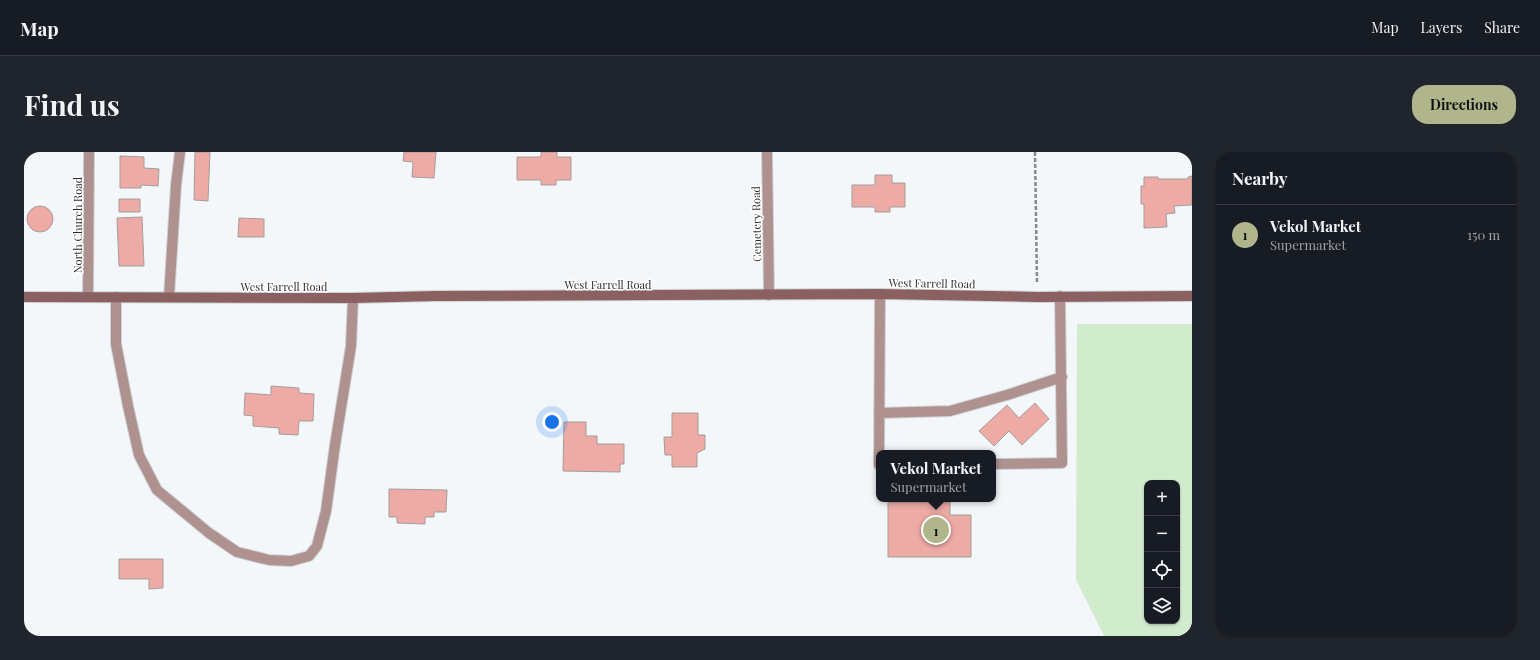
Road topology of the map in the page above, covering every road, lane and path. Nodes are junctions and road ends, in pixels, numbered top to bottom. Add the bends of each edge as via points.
1 (89, 152) edge
2 (180, 152) edge
3 (767, 152) edge
4 (1035, 152) edge
5 (880, 294) junction
6 (769, 295) junction
7 (1060, 296) junction
8 (1192, 296) edge
9 (24, 297) edge
10 (88, 297) junction
11 (116, 297) junction
12 (169, 297) junction
13 (1038, 297) junction
14 (353, 298) junction
15 (1062, 377) junction
16 (879, 413) junction
17 (879, 450) edge
18 (996, 464) edge

1 - 10 street, North Church Road
2 - 12 street
3 - 6 street, Cemetery Road
4 - 13 path
5 - 6 street, West Farrell Road
5 - 13 street, West Farrell Road
5 - 16 street
6 - 14 street, West Farrell Road
7 - 8 street, West Farrell Road
7 - 13 street, West Farrell Road
7 - 15 street
9 - 10 street, West Farrell Road
10 - 11 street, West Farrell Road
11 - 12 street, West Farrell Road
11 - 14 street via 116,344 128,406 139,455 157,490 209,534 237,552 269,560 291,561 309,556 317,546 326,511 351,346
12 - 14 street, West Farrell Road
15 - 16 street via 950,411
15 - 18 street via 1062,463
16 - 17 street

